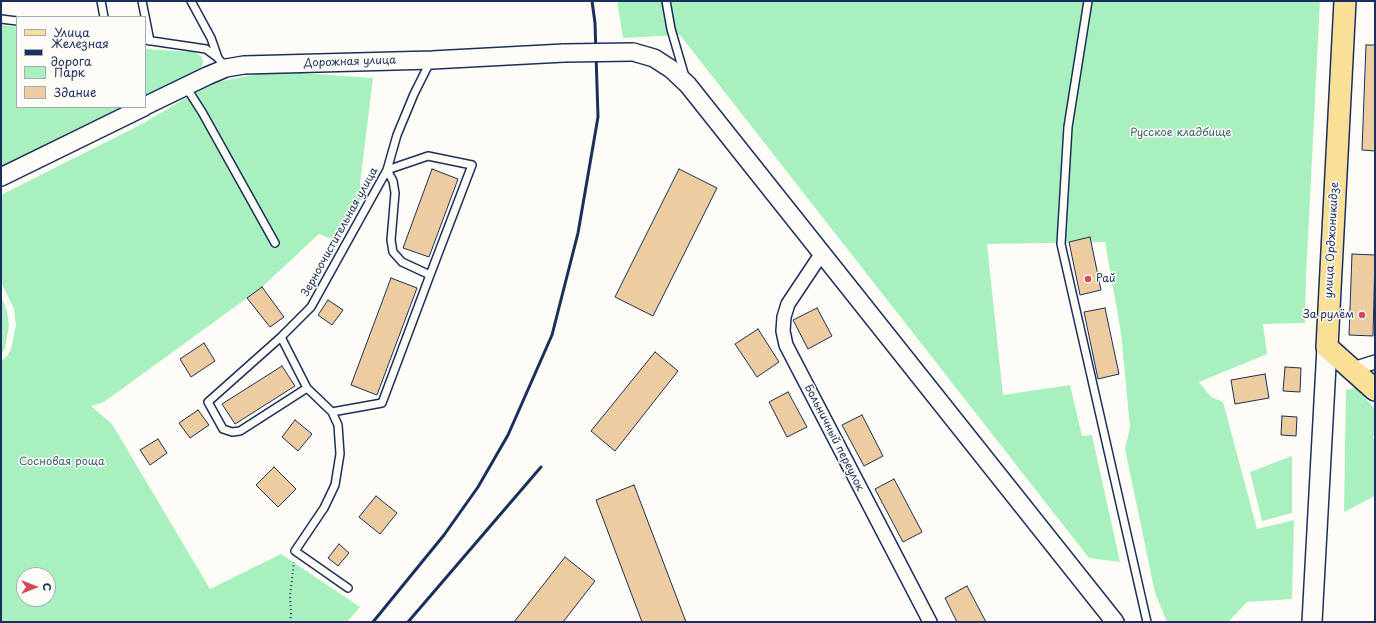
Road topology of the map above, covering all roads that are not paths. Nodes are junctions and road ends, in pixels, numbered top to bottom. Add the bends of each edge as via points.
1 (101, 1) edge
2 (142, 1) edge
3 (191, 1) edge
4 (666, 1) edge
5 (1088, 1) edge
6 (1345, 1) edge
7 (104, 16) edge
8 (144, 16) edge
9 (1, 19) edge
10 (16, 21) edge
11 (147, 40) edge
12 (432, 60) junction
13 (222, 63) junction
14 (688, 85) junction
15 (186, 86) junction
16 (146, 106) edge
17 (142, 108) edge
18 (387, 170) junction
19 (1, 176) edge
20 (275, 243) dead end
21 (822, 253) junction
22 (430, 275) junction
23 (281, 338) junction
24 (1327, 347) junction
25 (1375, 362) edge
26 (1353, 369) junction
27 (307, 388) junction
28 (1375, 390) edge
29 (332, 412) junction
30 (348, 588) dead end
31 (930, 622) edge
32 (1115, 622) edge
33 (1147, 622) edge
34 (1312, 622) edge

1 - 7 lane
2 - 8 lane
3 - 13 lane
4 - 14 lane via 671,29
5 - 33 lane via 1068,127 1061,244
6 - 24 main road, улица Орджоникидзе
9 - 10 lane
11 - 13 lane via 206,49
12 - 13 street, Дорожная улица via 244,65
12 - 14 street, Дорожная улица, bridge via 564,52 633,52 654,58
12 - 18 lane, Зерноочистительная улица via 397,135
13 - 15 street, Дорожная улица
14 - 21 street, Дорожная улица
15 - 16 street, Дорожная улица
15 - 20 lane
17 - 19 street, Дорожная улица
18 - 22 lane via 393,181 395,193 391,240 393,252 402,262
18 - 22 lane via 428,156 472,164
18 - 23 lane, Зерноочистительная улица via 311,307
21 - 31 street, Больничный переулок via 788,304 784,317 786,345
21 - 32 street, Дорожная улица
22 - 29 lane via 382,403
23 - 27 lane
23 - 27 lane, Зерноочистительная улица via 208,402 223,429 240,431
24 - 26 main road
24 - 34 main road, улица Орджоникидзе
25 - 26 street
26 - 28 main road
27 - 29 lane
29 - 30 lane via 338,425 340,454 335,485 324,508 295,551

